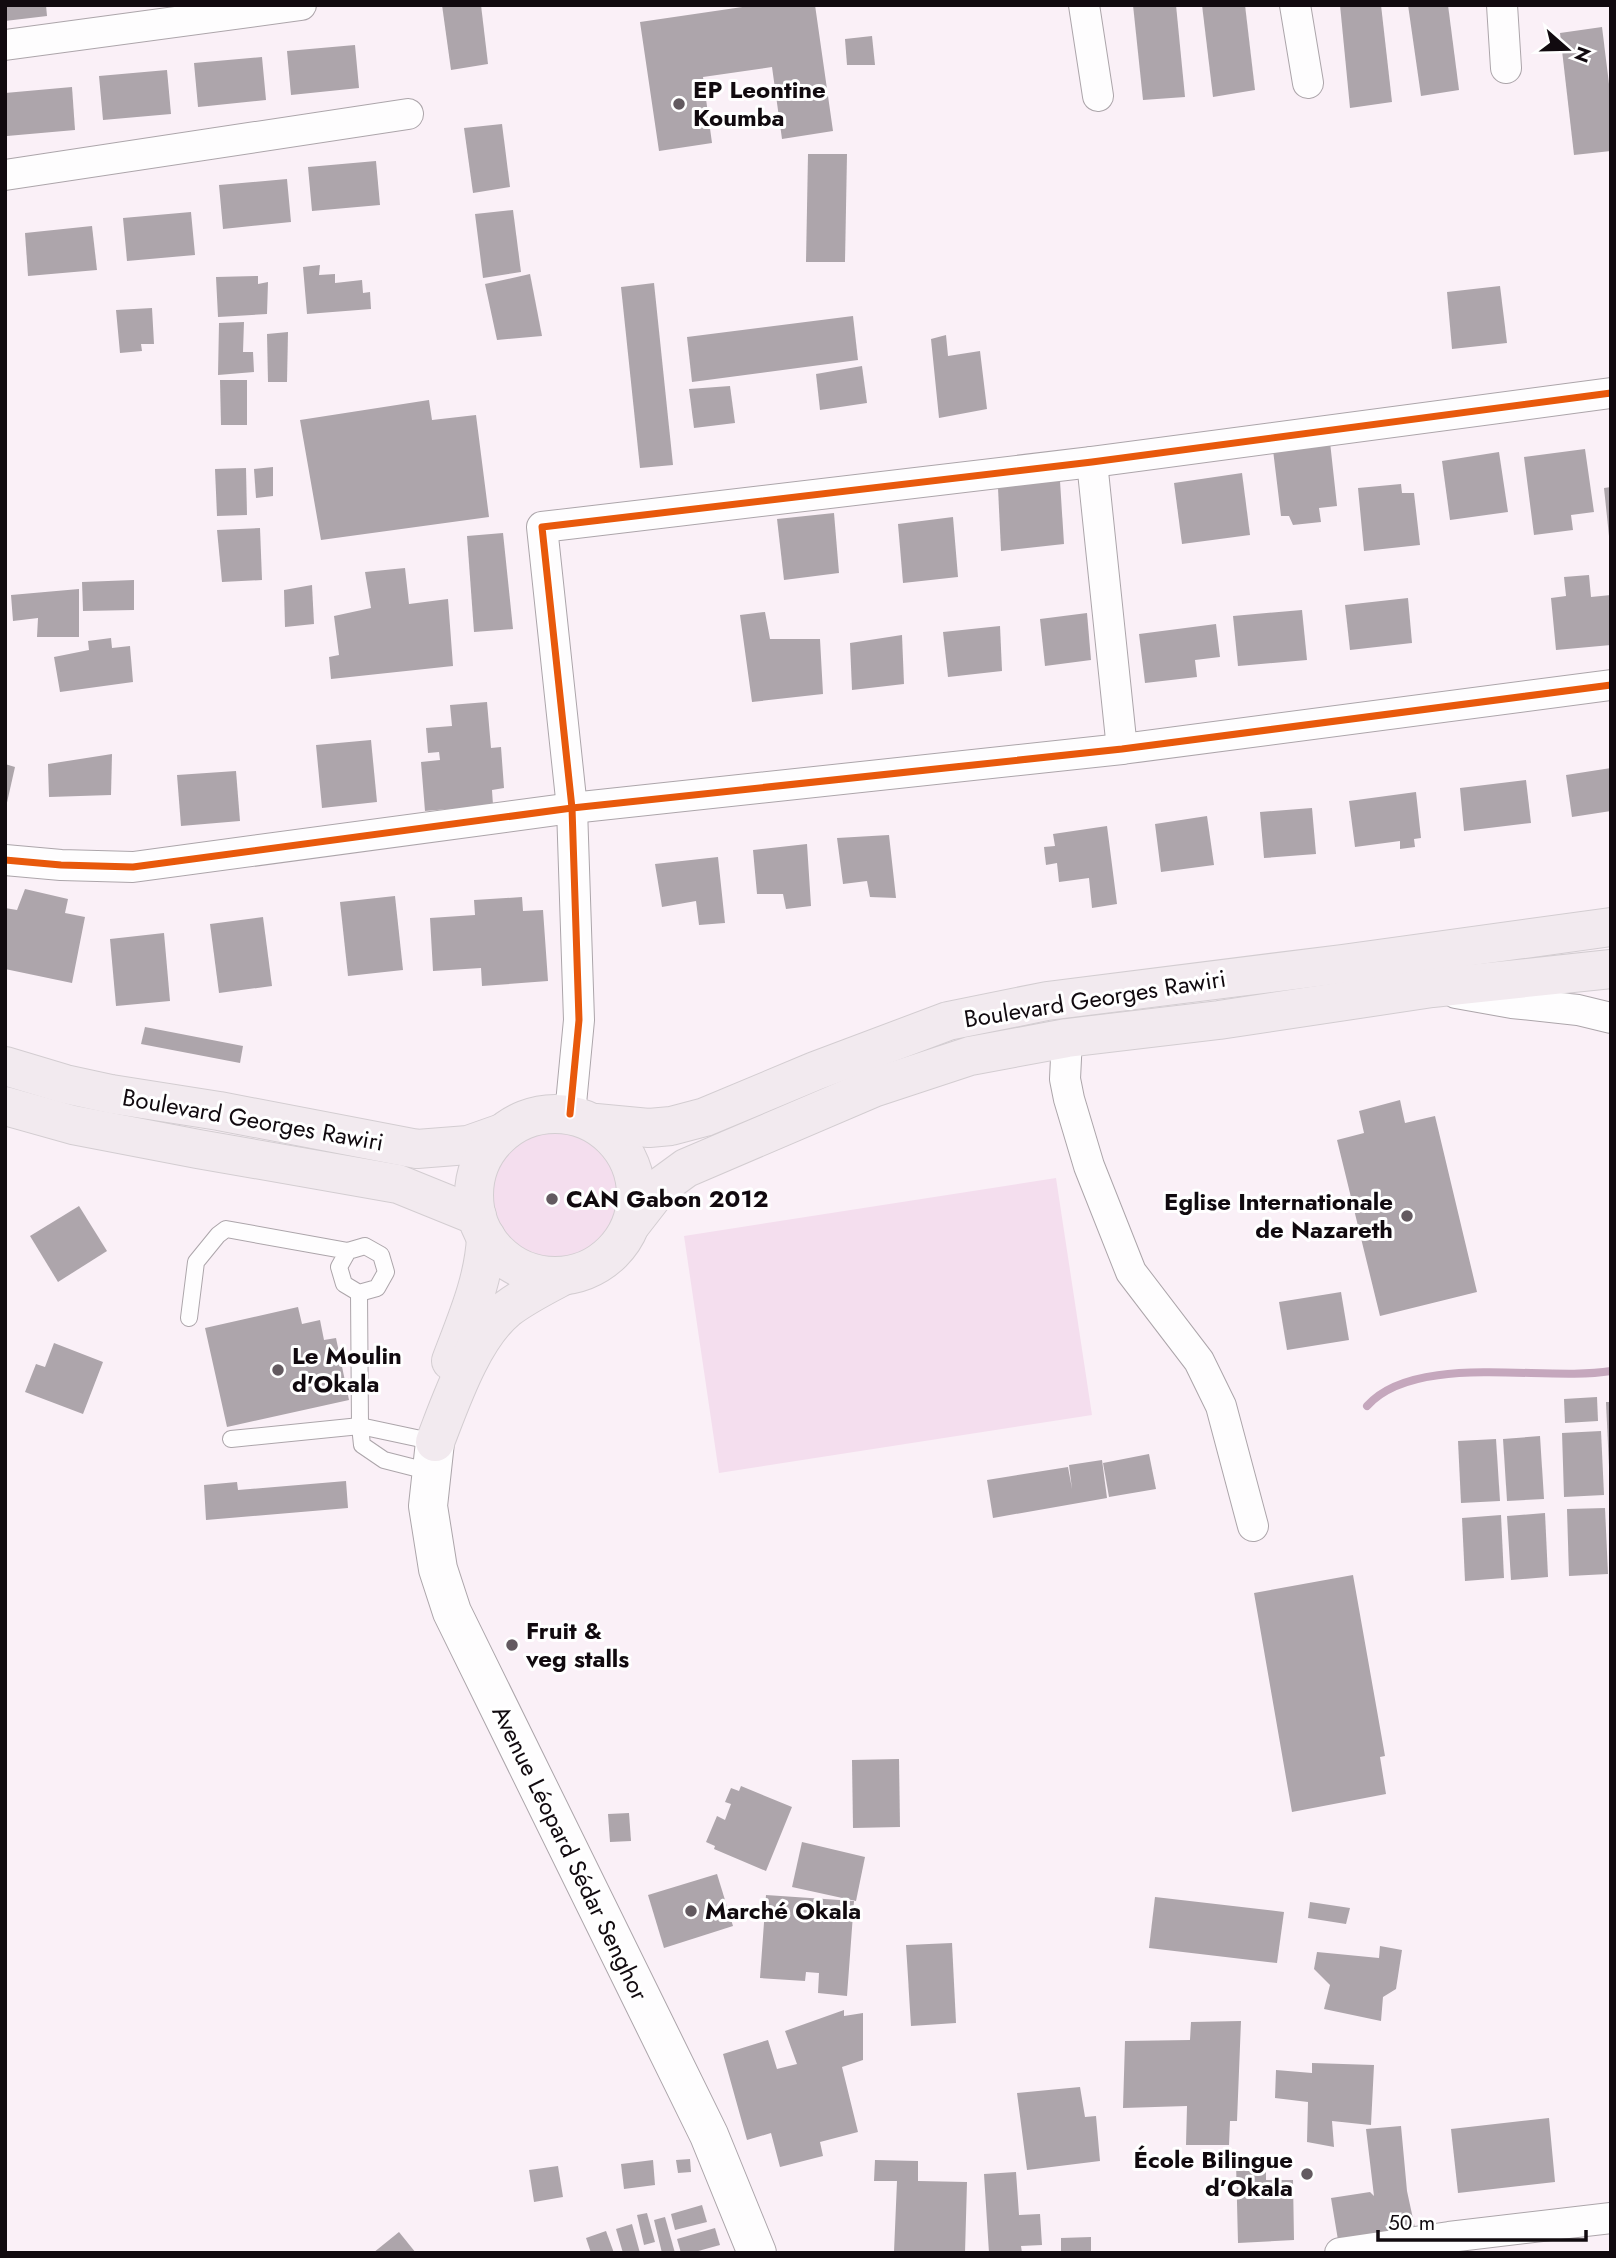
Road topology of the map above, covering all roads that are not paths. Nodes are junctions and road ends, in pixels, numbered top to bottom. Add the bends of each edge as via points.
1 (300, 5) edge
2 (1084, 5) edge
3 (1295, 5) edge
4 (1502, 5) edge
5 (5, 45) edge
6 (1506, 68) dead end
7 (1308, 83) dead end
8 (1098, 96) dead end
9 (408, 114) dead end
10 (5, 175) edge
11 (1611, 393) edge
12 (1092, 462) junction
13 (1611, 685) edge
14 (1122, 748) junction
15 (572, 808) junction
16 (5, 860) edge
17 (1611, 927) edge
18 (1611, 969) edge
19 (1432, 988) junction
20 (1611, 1018) edge
21 (1067, 1038) junction
22 (5, 1066) edge
23 (5, 1106) edge
24 (583, 1119) junction
25 (502, 1133) junction
26 (632, 1223) junction
27 (481, 1227) junction
28 (348, 1251) junction
29 (563, 1276) junction
30 (359, 1293) junction
31 (189, 1318) dead end
32 (360, 1426) junction
33 (231, 1439) dead end
34 (433, 1457) junction
35 (1253, 1526) dead end
36 (1611, 2218) edge
37 (757, 2253) edge
38 (1340, 2253) edge

1 - 5 street
2 - 8 street
3 - 7 street
4 - 6 street
9 - 10 street
11 - 12 street
12 - 14 street
12 - 15 street via 542,527
13 - 14 street
14 - 15 street
15 - 16 street via 133,867
15 - 24 street
17 - 24 main road, Boulevard Georges Rawiri via 1033,1003 948,1021 705,1117 671,1126 649,1128
18 - 19 main road, Boulevard Georges Rawiri
19 - 20 street
19 - 21 main road, Boulevard Georges Rawiri
21 - 26 main road, Boulevard Georges Rawiri via 970,1056 925,1070 760,1135 686,1168 660,1186
21 - 35 street via 1065,1079 1089,1166 1131,1272 1199,1361 1221,1406
22 - 25 main road, Boulevard Georges Rawiri via 111,1094 417,1149 468,1145
23 - 27 main road, Boulevard Georges Rawiri via 74,1125 398,1184
24 - 25 main road via 545,1113
24 - 26 main road via 618,1142 632,1167 637,1195
25 - 27 main road via 487,1150 478,1171 474,1194
26 - 29 main road via 605,1259 585,1271
27 - 29 main road via 500,1255 519,1268
27 - 34 main road via 485,1262 438,1402
28 - 30 lane via 339,1267 344,1284
28 - 30 lane via 365,1246 381,1255 386,1272 377,1288
28 - 31 lane via 226,1228 196,1262
29 - 34 main road via 505,1311 492,1327 457,1382
30 - 32 lane
32 - 33 lane
32 - 34 lane
32 - 34 lane via 362,1446 384,1460
34 - 37 street, Avenue Léopard Sédar Senghor via 428,1506 438,1569 452,1612 709,2136
36 - 38 street

